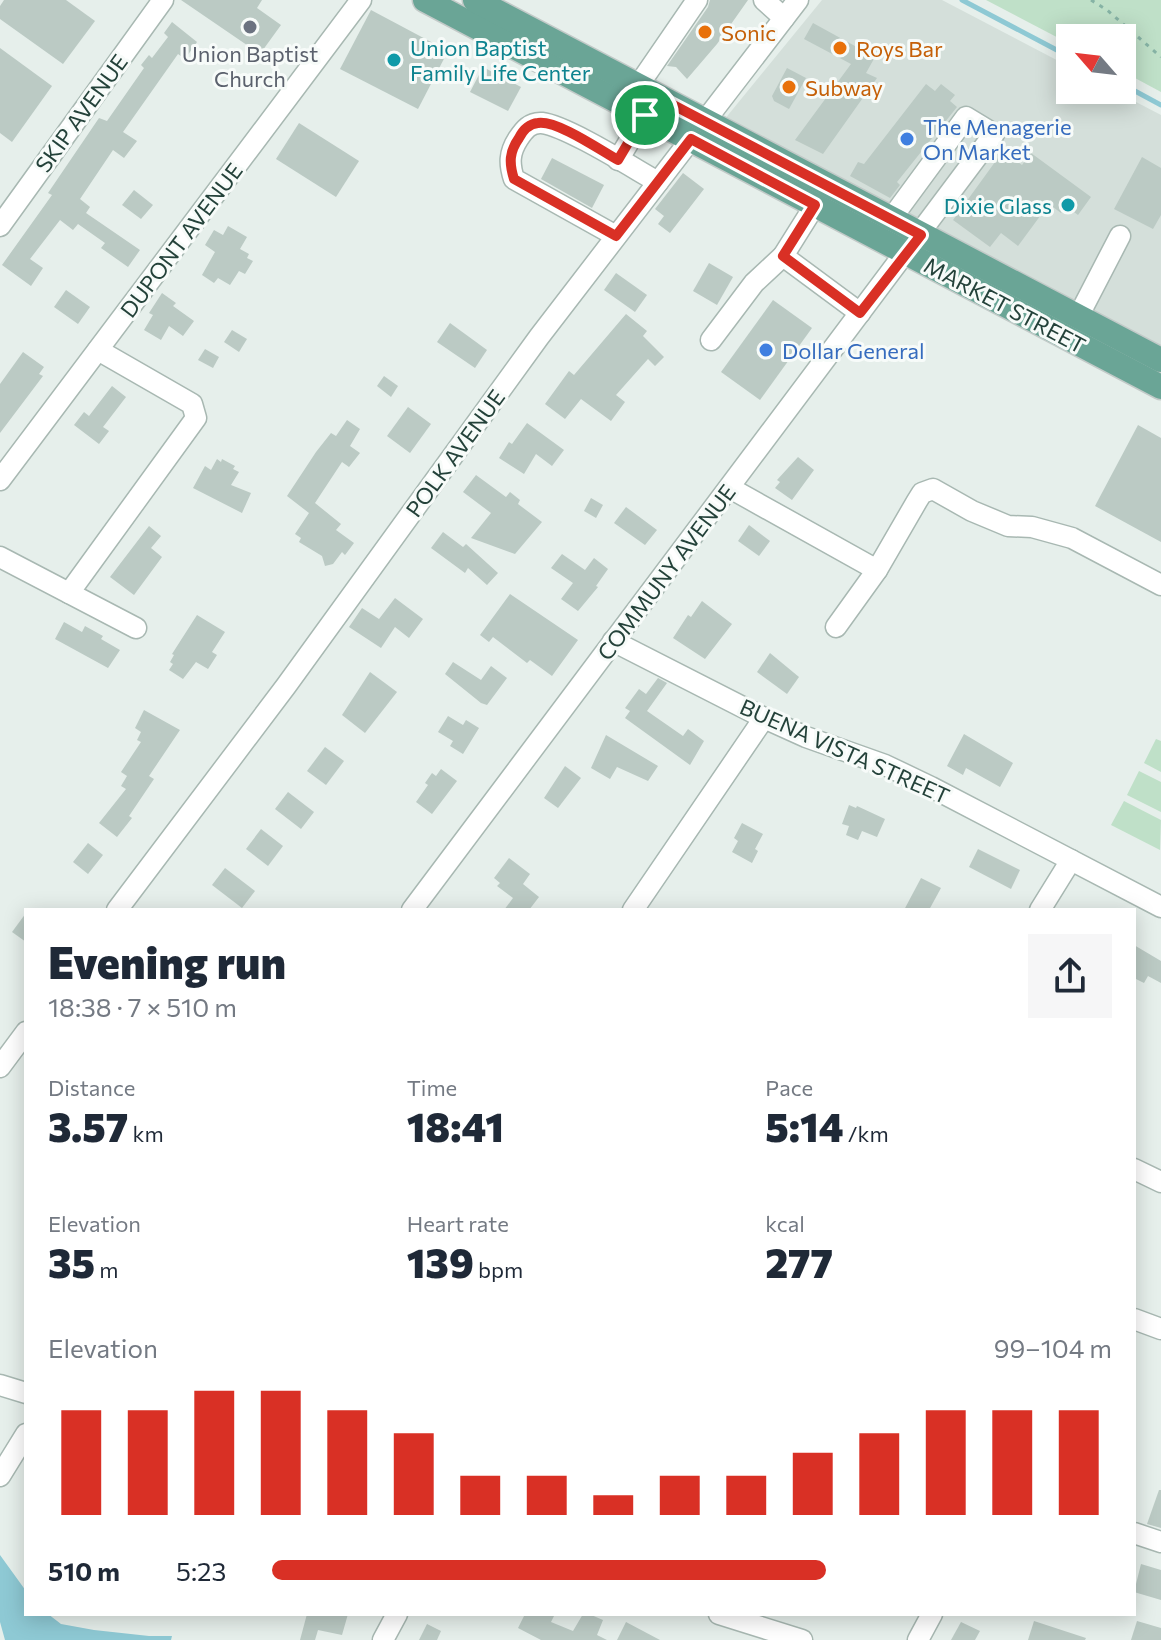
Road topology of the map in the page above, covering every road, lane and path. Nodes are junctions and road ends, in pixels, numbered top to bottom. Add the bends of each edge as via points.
1 (163, 0) edge
2 (361, 0) edge
3 (425, 0) edge
4 (475, 0) edge
5 (697, 0) edge
6 (764, 0) edge
7 (798, 0) edge
8 (1091, 0) edge
9 (784, 18) junction
10 (1161, 57) edge
11 (646, 99) junction
12 (698, 131) junction
13 (618, 160) junction
14 (658, 182) junction
15 (815, 205) junction
16 (891, 219) junction
17 (0, 226) edge
18 (616, 236) junction
19 (1120, 236) dead end
20 (913, 244) junction
21 (783, 256) junction
22 (860, 313) junction
23 (1078, 317) junction
24 (711, 340) dead end
25 (98, 350) junction
26 (1161, 360) edge
27 (1161, 387) edge
28 (0, 480) edge
29 (730, 488) junction
30 (0, 557) edge
31 (877, 570) junction
32 (1161, 585) edge
33 (69, 593) junction
34 (836, 627) dead end
35 (136, 628) dead end
36 (613, 641) junction
37 (764, 718) junction
38 (1071, 860) junction
39 (1161, 907) edge
40 (119, 908) edge
41 (413, 908) edge
42 (634, 908) edge
43 (1041, 908) edge
44 (24, 1035) edge
45 (0, 1067) edge
46 (1136, 1170) edge
47 (1161, 1182) edge
48 (1136, 1320) edge
49 (1161, 1329) edge
50 (0, 1385) edge
51 (24, 1392) edge
52 (24, 1437) edge
53 (0, 1476) edge
54 (1136, 1534) edge
55 (1161, 1542) edge
56 (396, 1616) edge
57 (725, 1616) edge
58 (931, 1616) edge
59 (383, 1640) edge
60 (802, 1640) edge
61 (918, 1640) edge

1 - 17 street, SKIP AVENUE
2 - 25 street, DUPONT AVENUE
3 - 11 main road, MARKET STREET
4 - 11 main road, MARKET STREET
5 - 11 street
6 - 9 street
7 - 9 street, POLK AVENUE
8 - 10 path
9 - 12 street, POLK AVENUE
11 - 12 main road, MARKET STREET
11 - 13 street
12 - 14 street, POLK AVENUE
12 - 15 main road, MARKET STREET
12 - 16 main road, MARKET STREET
13 - 14 street
13 - 18 street via 539,122 525,128 509,164 514,179
14 - 18 street, POLK AVENUE
15 - 20 main road, MARKET STREET
15 - 21 street
16 - 20 main road, MARKET STREET
16 - 20 street, COMMUNY AVENUE via 966,117 994,134
18 - 40 street, POLK AVENUE
19 - 23 street
20 - 22 street, COMMUNY AVENUE
20 - 23 main road, MARKET STREET
20 - 27 main road, MARKET STREET
21 - 22 street
21 - 24 street via 754,283
22 - 29 street, COMMUNY AVENUE
23 - 26 main road, MARKET STREET
25 - 28 street, DUPONT AVENUE
25 - 33 street via 192,404 197,413
29 - 31 street
29 - 36 street, COMMUNY AVENUE
30 - 33 street
31 - 32 street via 922,493 933,489 1008,526 1072,538
31 - 34 street
33 - 35 street
36 - 37 street, BUENA VISTA STREET
36 - 41 street, COMMUNY AVENUE
37 - 38 street, BUENA VISTA STREET via 885,765
37 - 42 street
38 - 39 street, BUENA VISTA STREET
38 - 43 street
44 - 45 street
46 - 47 street
48 - 49 street
50 - 51 street
52 - 53 street
54 - 55 street
56 - 59 street
57 - 60 street
58 - 61 street

